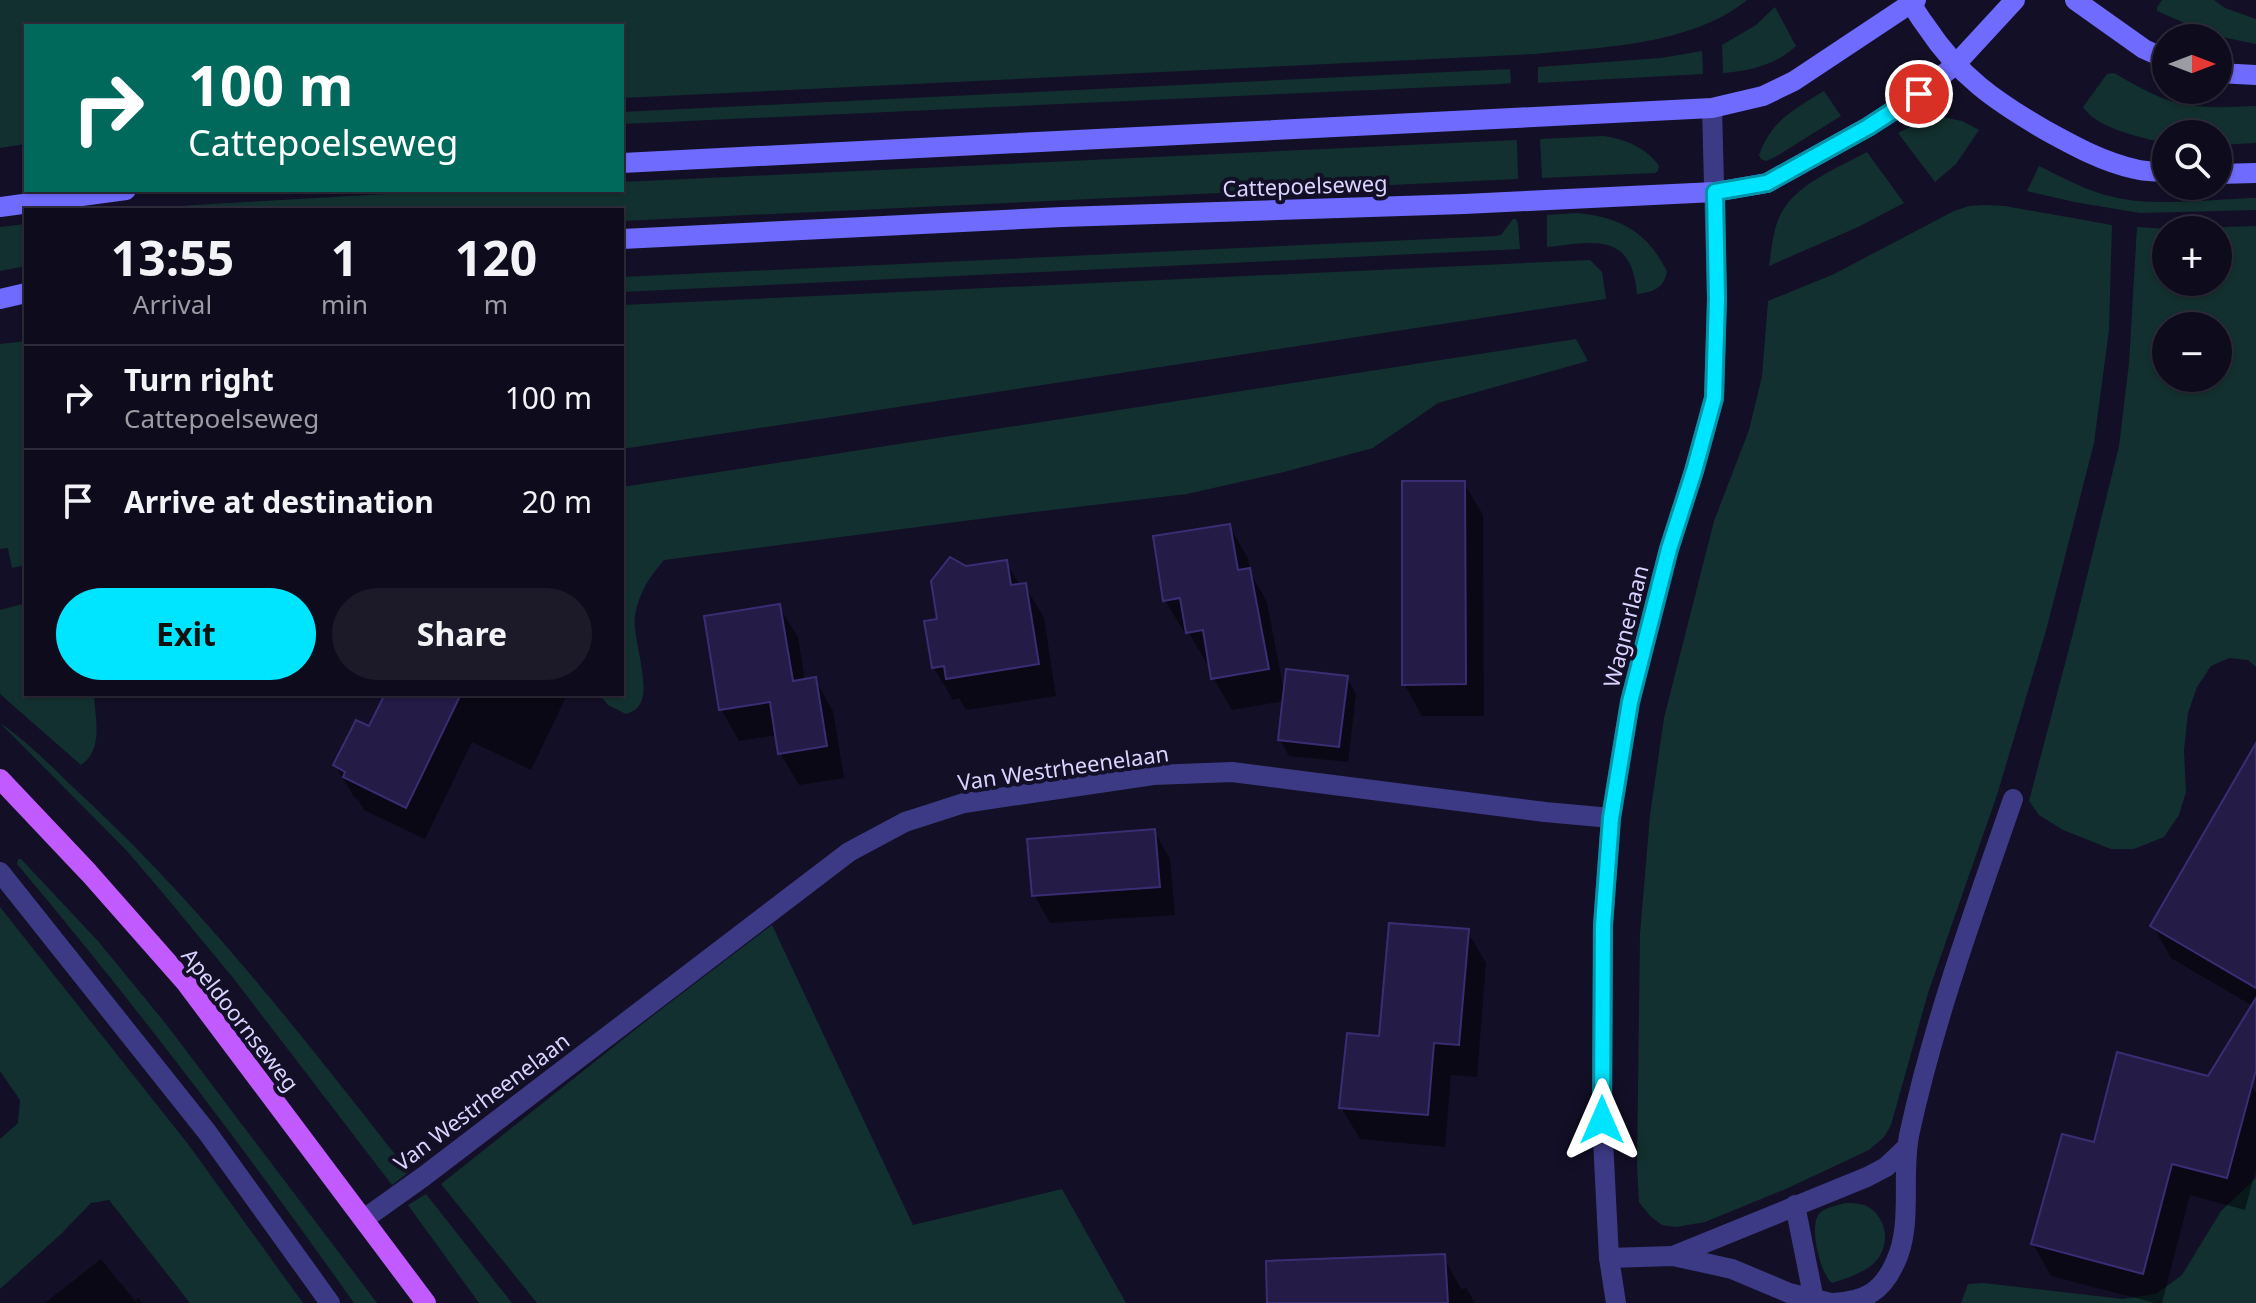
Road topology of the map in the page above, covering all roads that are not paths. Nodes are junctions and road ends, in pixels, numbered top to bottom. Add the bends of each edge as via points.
1 (2015, 0) edge
2 (2075, 0) edge
3 (1912, 1) edge
4 (2152, 53) edge
5 (1955, 65) junction
6 (2232, 74) edge
7 (2256, 75) edge
8 (1712, 108) junction
9 (624, 163) edge
10 (2152, 171) edge
11 (2256, 173) edge
12 (2232, 174) edge
13 (111, 192) edge
14 (1715, 192) junction
15 (0, 207) edge
16 (624, 239) edge
17 (24, 293) edge
18 (0, 299) edge
19 (0, 779) edge
20 (2013, 799) dead end
21 (1611, 818) junction
22 (0, 872) edge
23 (1906, 1148) junction
24 (1795, 1205) junction
25 (364, 1219) junction
26 (1673, 1256) junction
27 (1609, 1258) junction
28 (1826, 1302) edge
29 (330, 1303) edge
30 (426, 1303) edge
31 (1616, 1303) edge

1 - 5 street, Cattepoelseweg
2 - 4 street
3 - 5 street
3 - 8 street via 1794,81 1763,96
5 - 10 street via 2014,112 2074,146 2107,161
5 - 14 street, Cattepoelseweg via 1868,127 1767,183
6 - 7 street
8 - 9 street
8 - 14 street, Wagnerlaan
11 - 12 street
13 - 15 street
14 - 16 street, Cattepoelseweg
14 - 21 street, Wagnerlaan via 1714,398 1630,702
17 - 18 street
19 - 25 main road, Apeldoornseweg via 186,983
20 - 23 street via 1945,994
21 - 25 street, Van Westrheenelaan via 1232,772 1153,775 934,812 849,852
21 - 27 street, Wagnerlaan via 1603,925 1602,1120
22 - 29 street via 207,1132
23 - 24 street via 1877,1172
23 - 28 street via 1906,1209 1902,1247 1894,1265 1867,1297
24 - 26 street
24 - 28 street
25 - 30 main road, Apeldoornseweg
26 - 27 street
26 - 28 street via 1732,1269
27 - 31 street, Wagnerlaan

